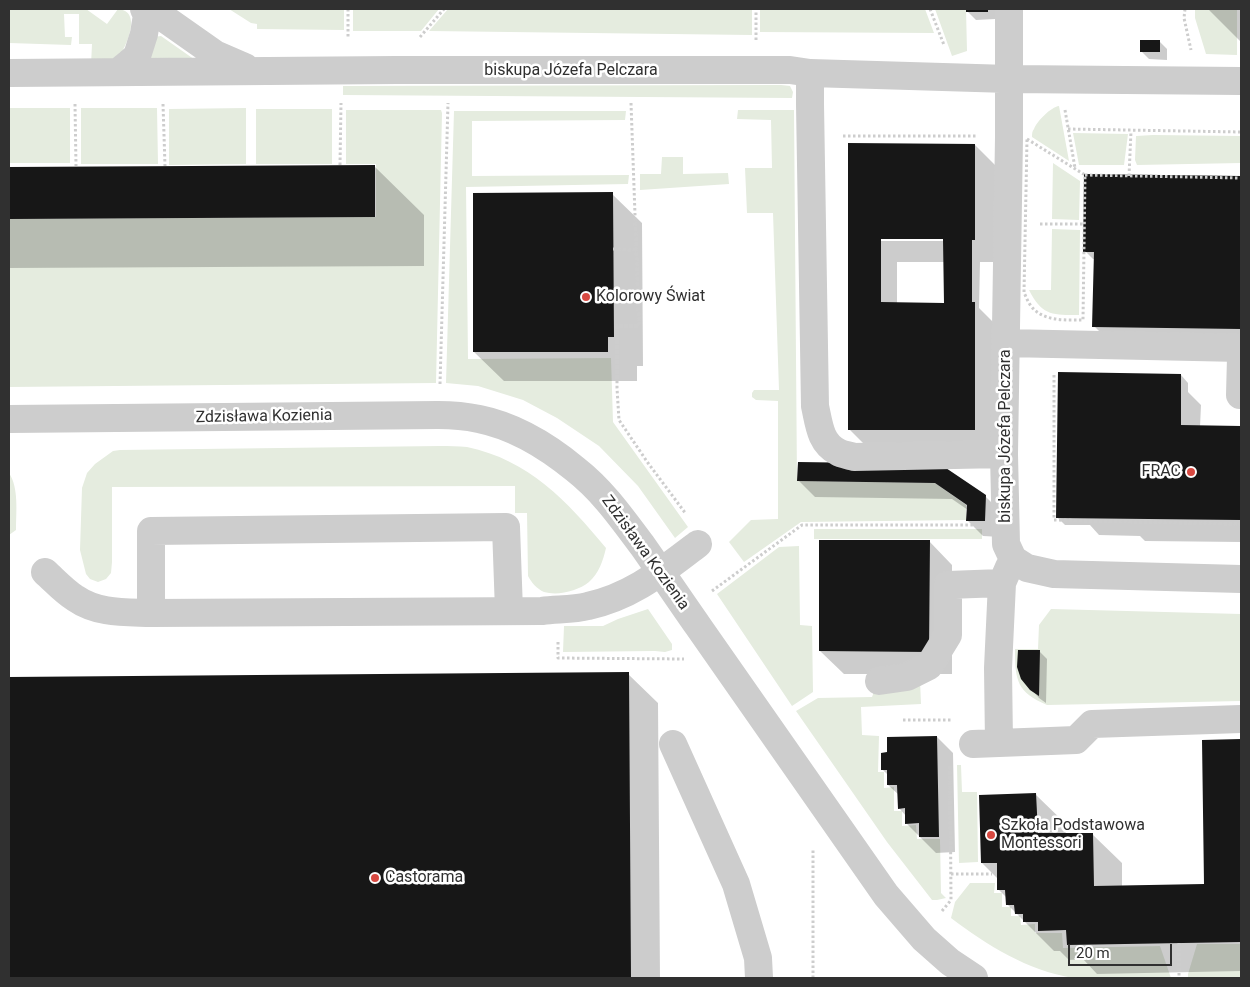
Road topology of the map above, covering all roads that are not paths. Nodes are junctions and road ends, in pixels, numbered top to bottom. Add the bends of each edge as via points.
1 (144, 9) edge
2 (151, 9) edge
3 (1009, 9) edge
4 (253, 71) junction
5 (118, 72) junction
6 (9, 73) edge
7 (810, 73) junction
8 (1009, 79) junction
9 (1241, 80) edge
10 (1006, 343) junction
11 (1241, 348) edge
12 (1241, 357) edge
13 (1240, 395) edge
14 (9, 419) edge
15 (1004, 454) junction
16 (698, 544) dead end
17 (1008, 571) junction
18 (46, 572) dead end
19 (661, 572) junction
20 (1241, 579) edge
21 (509, 611) junction
22 (151, 613) junction
23 (879, 681) dead end
24 (1241, 719) edge
25 (673, 744) dead end
26 (759, 978) edge
27 (974, 978) edge

1 - 5 street via 148,15 137,56
2 - 4 street, biskupa Józefa Pelczara via 215,54
3 - 8 street, biskupa Józefa Pelczara
4 - 5 street
4 - 7 street, biskupa Józefa Pelczara via 790,70
5 - 6 street
7 - 8 street, biskupa Józefa Pelczara
7 - 15 street via 815,406 826,443 839,453 854,457
8 - 9 street, biskupa Józefa Pelczara
8 - 10 street, biskupa Józefa Pelczara via 1022,135
10 - 11 street
10 - 15 street, biskupa Józefa Pelczara
12 - 13 street
14 - 19 street, Zdzisława Kozienia via 428,415 458,416 496,423 551,451 591,482 610,502
15 - 17 street, biskupa Józefa Pelczara
16 - 19 street
17 - 20 street via 1027,568 1054,574
17 - 23 street via 948,585 948,635 929,666 907,677
17 - 24 street via 986,744 1076,740 1092,724
18 - 22 street via 74,598 90,607
19 - 21 street via 615,598 586,607
19 - 27 street, Zdzisława Kozienia via 886,895 924,939
21 - 22 street
21 - 22 street via 506,527 151,531
25 - 26 street via 736,884 758,958

